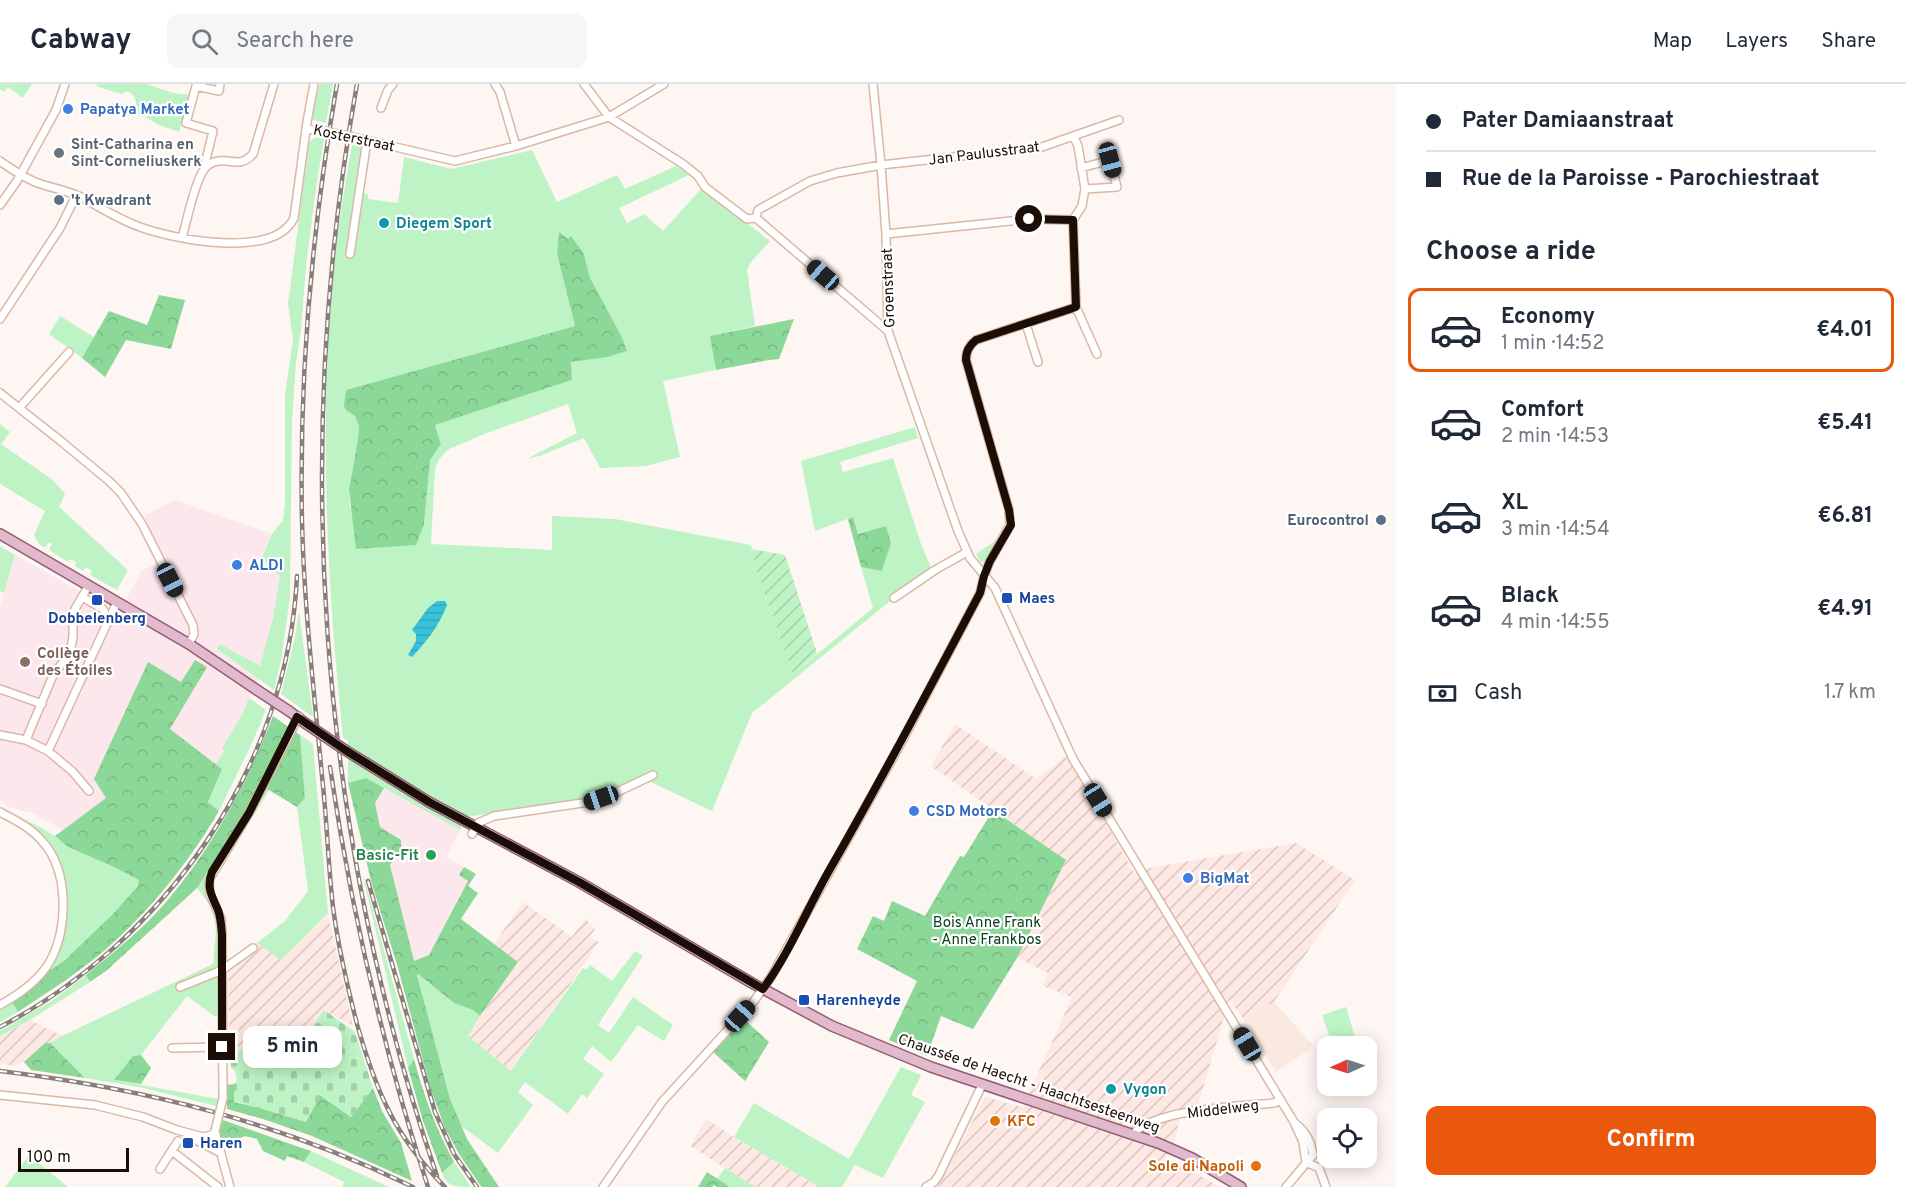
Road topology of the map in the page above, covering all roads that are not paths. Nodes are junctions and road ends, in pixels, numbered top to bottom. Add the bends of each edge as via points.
1 (65, 84) edge
2 (220, 84) edge
3 (274, 84) edge
4 (314, 84) edge
5 (393, 84) edge
6 (495, 84) edge
7 (584, 84) edge
8 (664, 84) edge
9 (873, 84) edge
10 (381, 108) dead end
11 (609, 117) junction
12 (1119, 120) dead end
13 (306, 129) junction
14 (1074, 136) junction
15 (367, 140) junction
16 (516, 146) junction
17 (0, 161) edge
18 (881, 165) junction
19 (204, 168) junction
20 (1081, 168) junction
21 (20, 175) junction
22 (1085, 189) junction
23 (76, 196) junction
24 (0, 205) edge
25 (756, 218) junction
26 (1073, 220) junction
27 (886, 234) junction
28 (182, 238) junction
29 (350, 254) dead end
30 (1076, 307) junction
31 (0, 318) edge
32 (1026, 324) junction
33 (888, 331) junction
34 (69, 352) dead end
35 (1097, 354) dead end
36 (1038, 363) dead end
37 (0, 393) edge
38 (20, 407) junction
39 (0, 534) edge
40 (968, 552) junction
41 (984, 576) junction
42 (89, 585) junction
43 (82, 597) junction
44 (894, 598) dead end
45 (117, 602) junction
46 (108, 620) junction
47 (189, 644) junction
48 (0, 689) edge
49 (42, 704) junction
50 (296, 719) junction
51 (0, 735) edge
52 (27, 740) junction
53 (48, 751) junction
54 (653, 775) dead end
55 (89, 791) dead end
56 (0, 813) edge
57 (473, 831) junction
58 (253, 948) dead end
59 (222, 970) junction
60 (180, 987) dead end
61 (763, 989) junction
62 (0, 1005) edge
63 (222, 1047) junction
64 (172, 1048) dead end
65 (982, 1085) junction
66 (0, 1095) edge
67 (1280, 1100) junction
68 (177, 1130) junction
69 (215, 1132) junction
70 (1133, 1134) junction
71 (178, 1141) dead end
72 (172, 1151) junction
73 (221, 1154) junction
74 (1306, 1162) junction
75 (160, 1169) dead end
76 (218, 1187) edge
77 (230, 1187) edge
78 (603, 1187) edge
79 (926, 1187) edge
80 (1241, 1187) edge
81 (1286, 1187) edge
82 (1326, 1187) edge

1 - 21 street via 56,110
2 - 19 street via 219,91 196,86 186,123 213,131
3 - 19 street via 253,154 246,161 218,161
4 - 13 street
5 - 10 street
6 - 16 street
7 - 11 street
8 - 11 street, Kosterstraat
9 - 18 street, Groenstraat
11 - 16 street, Kosterstraat
11 - 25 street via 683,164 747,219
12 - 14 street, Jan Paulusstraat
13 - 15 street, Kosterstraat, bridge
13 - 28 street, Kosterstraat via 294,218 289,227 248,243
14 - 18 street, Jan Paulusstraat via 1042,147
14 - 20 street
15 - 16 street, Kosterstraat via 454,161
15 - 29 street
17 - 21 street, Kosterstraat
18 - 25 street, Jan Paulusstraat via 810,181 759,210
18 - 27 street, Groenstraat
19 - 28 street
20 - 22 street
20 - 22 street via 1110,160 1117,187
21 - 23 street, Kosterstraat
21 - 24 street
22 - 26 street via 1082,206
23 - 28 street, Kosterstraat via 137,226
23 - 31 street via 60,228
25 - 33 street
26 - 27 street via 1029,219
26 - 30 street
27 - 33 street, Groenstraat
30 - 32 street
30 - 35 street
32 - 36 street
32 - 41 street via 976,340 966,354 1011,525
33 - 40 street, Groenstraat
34 - 38 street
37 - 38 street
38 - 47 street via 121,493 142,524 193,625
39 - 42 main road, Chaussée de Haecht - Haachtsesteenweg
40 - 41 street, Groenstraat
40 - 44 street
41 - 61 street via 980,593 900,745
41 - 67 street, Groenstraat via 995,588 1073,759
42 - 43 street
42 - 45 main road, Chaussée de Haecht - Haachtsesteenweg
43 - 46 street via 103,609
43 - 49 street via 73,617 71,648 54,673
45 - 46 street
45 - 47 main road, Chaussée de Haecht - Haachtsesteenweg
46 - 53 street
47 - 50 main road, Chaussée de Haecht - Haachtsesteenweg, bridge
48 - 49 street
49 - 52 street
50 - 57 main road, Chaussée de Haecht - Haachtsesteenweg, bridge
50 - 59 street via 249,813 209,880 210,894 221,919
51 - 52 street
52 - 53 street
53 - 55 street
54 - 57 street via 589,802 494,816 478,823
56 - 62 street via 26,826 43,842 59,874 63,901 59,935 48,965 31,984
57 - 61 main road, Chaussée de Haecht - Haachtsesteenweg via 579,882
58 - 59 street
59 - 60 street
59 - 63 street
61 - 65 main road, Chaussée de Haecht - Haachtsesteenweg via 843,1030
61 - 78 street via 662,1102
63 - 64 street
63 - 69 street, bridge via 223,1098
65 - 70 main road, Chaussée de Haecht - Haachtsesteenweg
65 - 79 street via 939,1175
66 - 68 street via 95,1105
67 - 70 street, Middelweg via 1195,1110
67 - 74 street, Groenstraat via 1312,1144 1313,1155
68 - 69 street via 203,1137
68 - 73 street
69 - 73 street
70 - 80 main road, Chaussée de Haecht - Haachtsesteenweg via 1192,1158
71 - 72 street
72 - 75 street
72 - 76 street
73 - 77 street
74 - 81 street
74 - 82 street via 1319,1168

